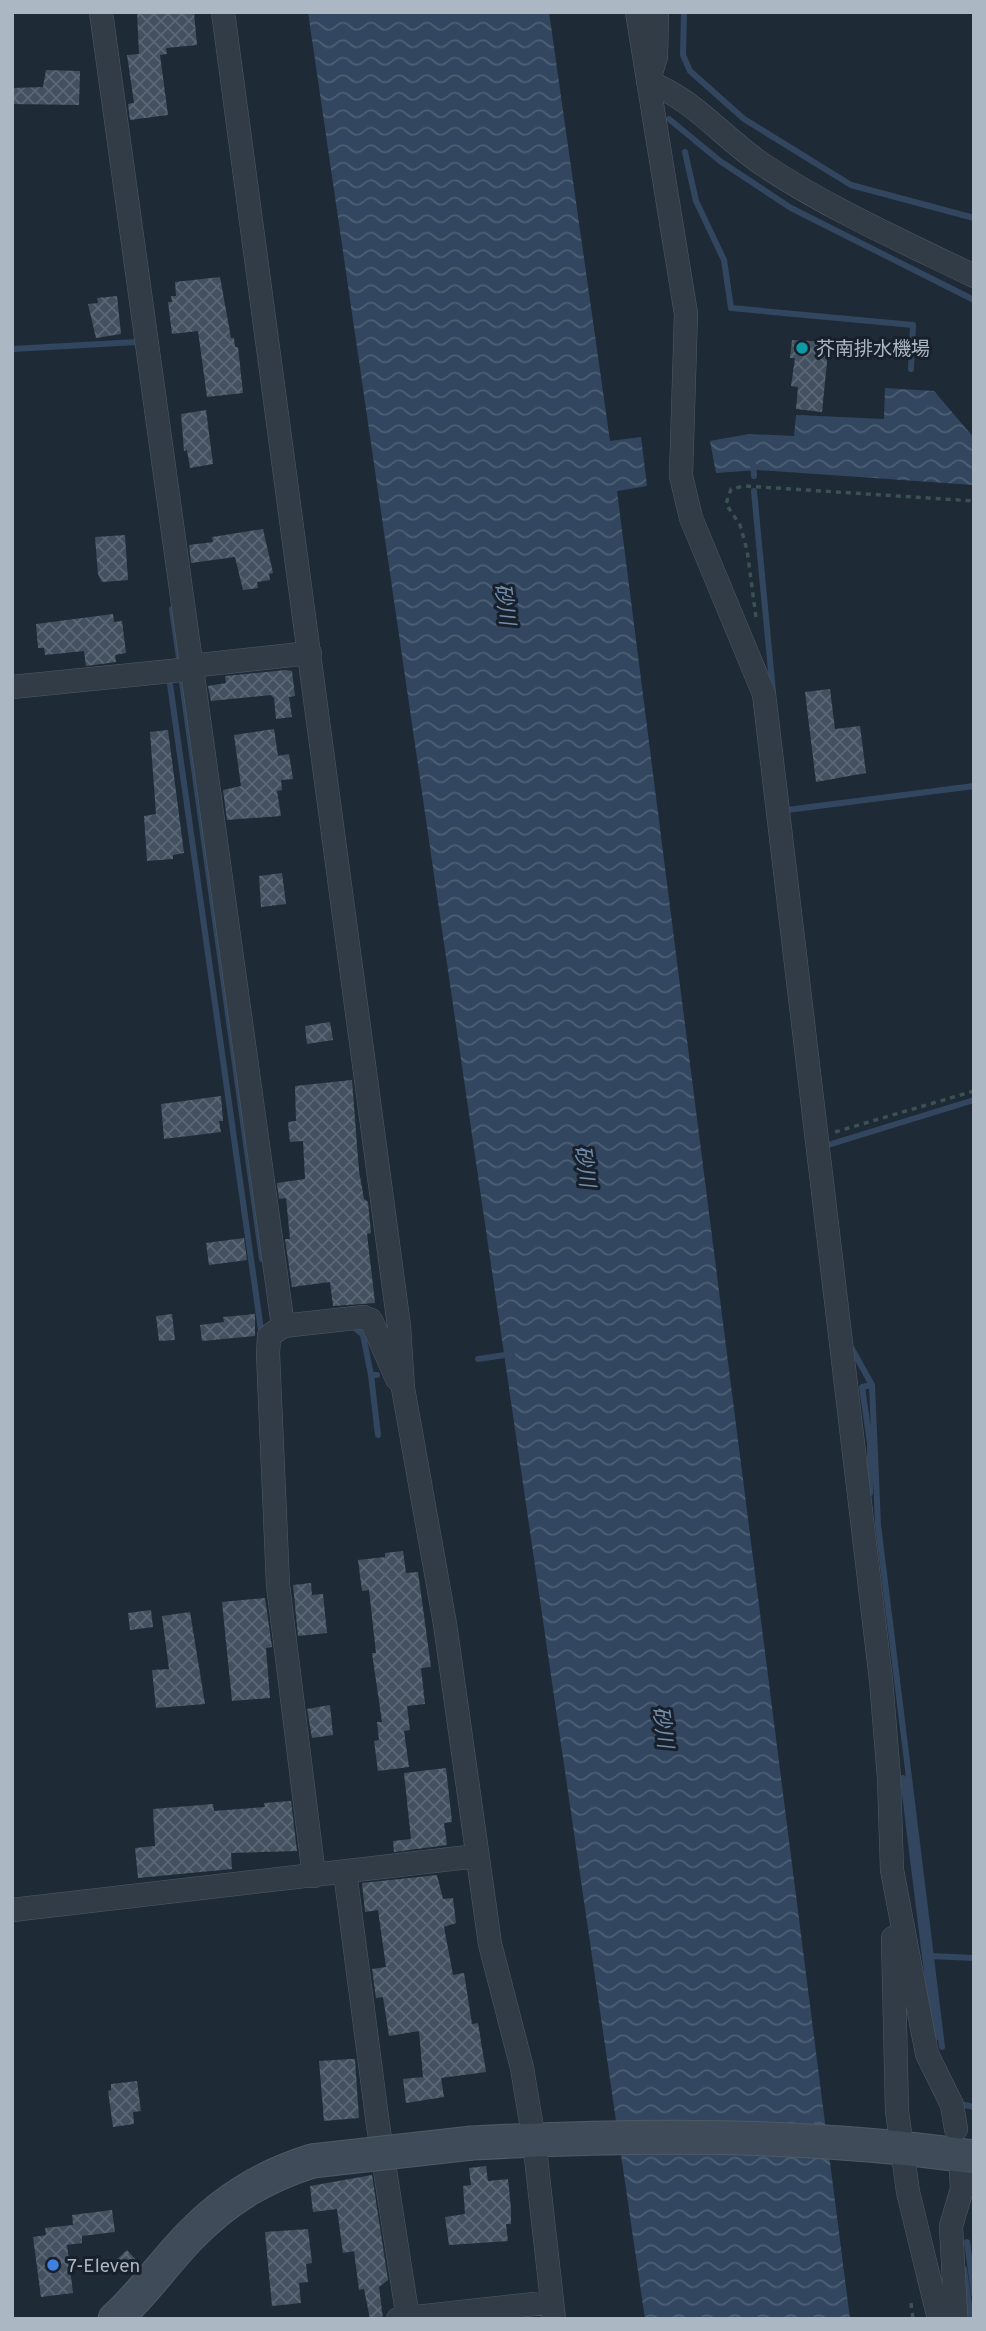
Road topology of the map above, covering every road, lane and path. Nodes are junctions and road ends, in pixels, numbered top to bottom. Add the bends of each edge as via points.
1 (101, 12) edge
2 (223, 12) edge
3 (637, 12) edge
4 (657, 12) edge
5 (648, 82) junction
6 (974, 276) edge
7 (974, 501) edge
8 (757, 624) dead end
9 (310, 653) junction
10 (187, 668) junction
11 (12, 687) edge
12 (974, 1091) edge
13 (831, 1134) dead end
14 (283, 1326) junction
15 (403, 1388) junction
16 (477, 1856) junction
17 (313, 1870) junction
18 (892, 1870) junction
19 (350, 1871) junction
20 (12, 1910) edge
21 (956, 2129) dead end
22 (534, 2140) junction
23 (887, 2147) junction
24 (967, 2164) edge
25 (974, 2223) edge
26 (951, 2226) junction
27 (553, 2311) edge
28 (118, 2318) edge
29 (405, 2318) edge
30 (939, 2319) edge
31 (956, 2319) edge

1 - 10 street
2 - 9 street
3 - 5 street
4 - 5 street via 656,57
5 - 6 street via 672,90 765,167
5 - 18 street via 686,314 681,475 691,518 764,694 880,1667
7 - 8 path via 745,485 731,489 726,504 740,525 747,550
9 - 10 street
9 - 15 street via 397,1312
10 - 11 street
10 - 14 street
12 - 13 path
14 - 15 street via 371,1320
14 - 17 street via 269,1336 268,1354 278,1585
15 - 16 street via 445,1624
16 - 19 street
16 - 22 street via 490,1944 522,2068
17 - 19 street
17 - 20 street
18 - 21 street via 927,2054 952,2105
18 - 23 street via 897,2111
19 - 29 street
22 - 23 main road via 662,2136
22 - 27 street
22 - 28 main road, bridge via 312,2161 276,2173 217,2211
23 - 24 main road
23 - 30 street via 908,2192
24 - 26 street
25 - 26 street
26 - 31 street
27 - 29 street

